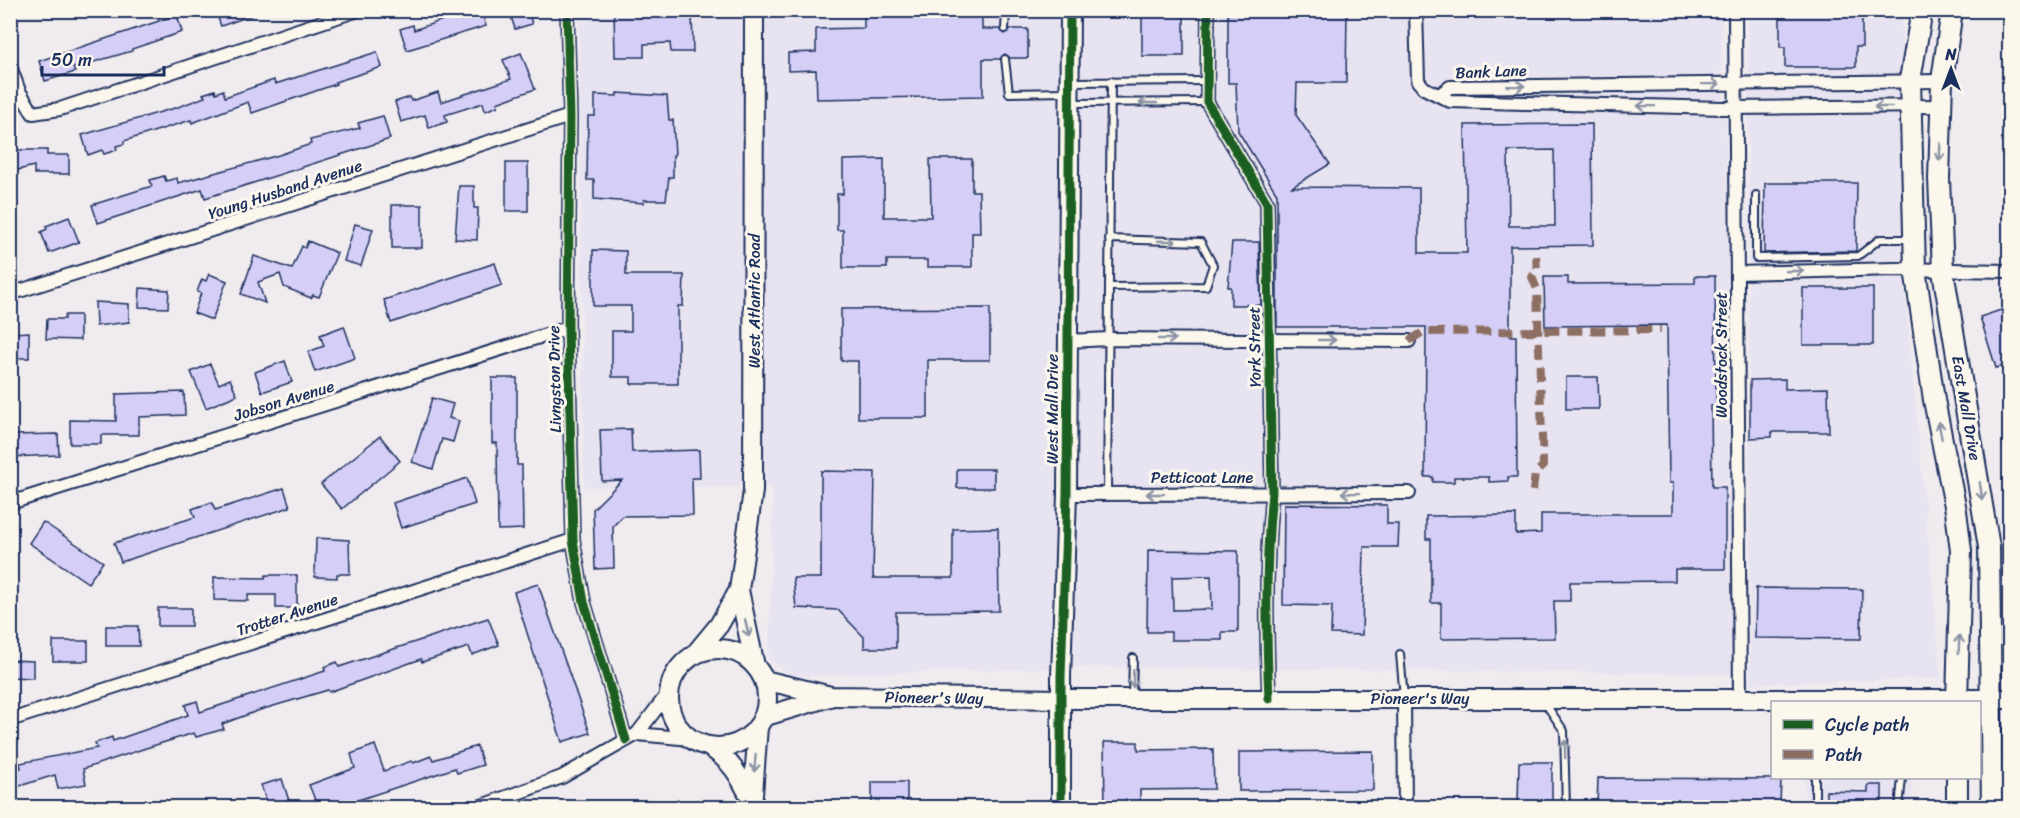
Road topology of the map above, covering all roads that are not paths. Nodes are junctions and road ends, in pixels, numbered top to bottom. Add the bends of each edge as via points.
1 (358, 10) edge
2 (567, 10) edge
3 (754, 10) edge
4 (1006, 10) edge
5 (1070, 10) edge
6 (1208, 10) edge
7 (1416, 10) edge
8 (1735, 10) edge
9 (1922, 10) edge
10 (1952, 10) edge
11 (1005, 29) dead end
12 (1005, 58) dead end
13 (10, 66) edge
14 (1910, 80) junction
15 (1111, 81) junction
16 (1206, 81) junction
17 (1942, 81) junction
18 (1735, 83) junction
19 (1070, 92) junction
20 (1439, 95) junction
21 (1207, 102) junction
22 (1111, 103) junction
23 (1941, 106) junction
24 (1910, 107) junction
25 (1735, 108) junction
26 (570, 116) junction
27 (1756, 195) dead end
28 (1914, 238) junction
29 (1109, 239) junction
30 (1915, 269) junction
31 (1943, 271) junction
32 (2010, 271) edge
33 (1737, 273) junction
34 (1109, 287) junction
35 (10, 294) edge
36 (568, 328) junction
37 (1109, 339) junction
38 (1268, 340) junction
39 (1067, 341) junction
40 (1409, 341) dead end
41 (1408, 492) dead end
42 (1272, 493) junction
43 (1067, 494) junction
44 (1107, 494) junction
45 (10, 503) edge
46 (573, 540) junction
47 (738, 590) junction
48 (695, 654) junction
49 (1400, 654) dead end
50 (1133, 658) dead end
51 (760, 673) junction
52 (669, 692) junction
53 (831, 696) junction
54 (1404, 698) junction
55 (1542, 698) junction
56 (1061, 699) junction
57 (1132, 699) junction
58 (1269, 699) junction
59 (1740, 699) junction
60 (2000, 699) edge
61 (1957, 701) edge
62 (10, 720) edge
63 (761, 722) junction
64 (632, 737) junction
65 (699, 742) junction
66 (1815, 779) edge
67 (1902, 779) edge
68 (1957, 779) edge
69 (752, 804) edge
70 (476, 807) edge
71 (1061, 807) edge
72 (1405, 807) edge
73 (1566, 807) edge
74 (1815, 807) edge
75 (1899, 807) edge
76 (1957, 807) edge
77 (1992, 807) edge

1 - 13 street via 60,109 33,113
2 - 26 street, Livngston Drive
3 - 47 main road, West Atlantic Road via 754,470
4 - 11 lane
5 - 19 main road, West Mall Drive
6 - 16 street, York Street
7 - 20 street via 1417,76 1424,88
8 - 18 street, Woodstock Street
9 - 14 main road, East Mall Drive
10 - 17 main road, East Mall Drive
12 - 19 lane via 1009,93
14 - 17 street, Bank Lane
14 - 18 street, Bank Lane
14 - 24 main road, East Mall Drive
15 - 16 lane
15 - 19 lane
15 - 22 lane
16 - 21 street, York Street
17 - 23 main road, East Mall Drive
20 -> 18 street, Bank Lane via 1450,87
18 - 25 street, Woodstock Street
19 - 22 lane
19 - 39 main road, West Mall Drive
25 -> 20 street, Bank Lane via 1450,101
21 -> 22 lane
21 - 38 street, York Street via 1267,203
22 - 29 lane
23 - 24 street, Bank Lane
23 -> 31 main road, East Mall Drive
24 -> 25 street, Bank Lane
24 - 28 main road, East Mall Drive
25 - 33 street, Woodstock Street
26 - 35 street, Young Husband Avenue
26 - 36 street, Livngston Drive
27 - 28 lane via 1756,258 1858,256 1880,239
28 - 30 main road, East Mall Drive
29 - 34 lane
29 -> 34 lane via 1201,242 1213,266 1206,286
30 - 31 street
33 -> 30 street
61 -> 30 main road, East Mall Drive via 1961,551
31 - 32 street
31 -> 60 main road, East Mall Drive via 1989,547
33 - 59 street, Woodstock Street
34 - 37 lane
36 - 45 street, Jobson Avenue
36 - 46 street, Livngston Drive
37 -> 38 street
37 - 39 street
37 - 44 lane
38 -> 40 street
38 - 42 street, York Street
39 - 43 main road, West Mall Drive
41 -> 42 street, Petticoat Lane
42 -> 44 street, Petticoat Lane
42 - 58 street, York Street via 1268,527
43 - 44 street, Petticoat Lane
43 - 56 main road, West Mall Drive
46 - 62 street, Trotter Avenue
46 - 64 street, Livngston Drive via 584,602
47 - 48 main road, West Atlantic Road via 719,625
47 -> 51 main road, West Atlantic Road
48 - 51 main road via 711,649 728,650 743,656
48 - 52 main road via 673,677
49 - 54 lane
50 -> 57 lane
51 - 53 main road, Pioneer's Way
51 - 63 main road via 767,699
52 - 64 street
52 - 65 main road via 670,710 678,727
53 - 56 main road, Pioneer's Way
53 - 63 main road, Pioneer's Way
54 - 55 main road, Pioneer's Way
54 - 58 main road, Pioneer's Way
54 - 72 street
55 - 59 main road, Pioneer's Way
73 -> 55 lane via 1564,731
56 - 57 main road, Pioneer's Way
56 - 71 main road, West Mall Drive
57 - 58 main road, Pioneer's Way
59 - 61 main road, Pioneer's Way
60 - 61 main road, Pioneer's Way
60 - 77 main road, East Mall Drive
63 - 65 main road via 744,739 727,746
63 -> 69 main road
64 - 65 street
64 - 70 street via 562,777
65 - 69 main road via 727,758
66 - 74 lane
67 - 75 lane
68 - 76 main road

